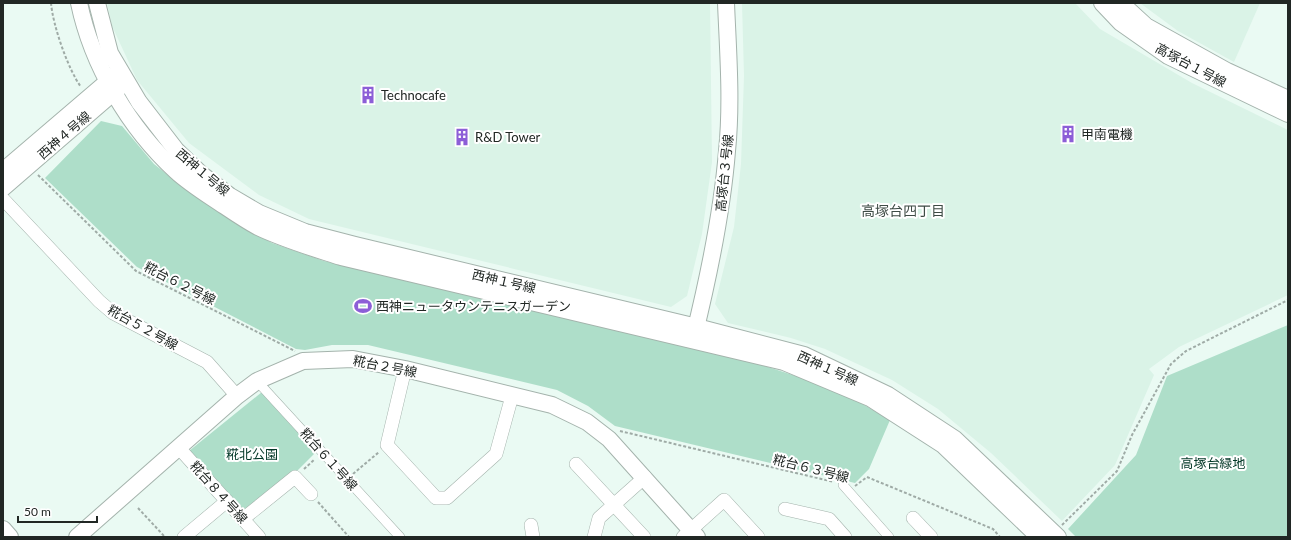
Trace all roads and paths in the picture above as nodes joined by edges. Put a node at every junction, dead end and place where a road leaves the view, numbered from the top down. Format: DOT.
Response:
graph roads {
  1 [pos="51,3"];
  2 [pos="79,3"];
  3 [pos="97,3"];
  4 [pos="726,3"];
  5 [pos="1102,3"];
  6 [pos="1121,3"];
  7 [pos="124,76"];
  8 [pos="110,87"];
  9 [pos="87,98"];
  10 [pos="1288,99"];
  11 [pos="1288,114"];
  12 [pos="28,166"];
  13 [pos="3,170"];
  14 [pos="3,188"];
  15 [pos="3,200"];
  16 [pos="1288,300"];
  17 [pos="695,333"];
  18 [pos="302,361"];
  19 [pos="405,369"];
  20 [pos="257,381"];
  21 [pos="237,396"];
  22 [pos="512,396"];
  23 [pos="609,439"];
  24 [pos="387,445"];
  25 [pos="179,448"];
  26 [pos="322,452"];
  27 [pos="576,464"];
  28 [pos="295,477"];
  29 [pos="645,477"];
  30 [pos="347,479"];
  31 [pos="843,485"];
  32 [pos="312,494"];
  33 [pos="227,500"];
  34 [pos="615,504"];
  35 [pos="138,508"];
  36 [pos="785,509"];
  37 [pos="913,518"];
  38 [pos="243,519"];
  39 [pos="3,529"];
  40 [pos="690,535"];
  41 [pos="1056,535"];
  42 [pos="10,537"];
  43 [pos="77,537"];
  44 [pos="165,537"];
  45 [pos="184,537"];
  46 [pos="258,537"];
  47 [pos="349,537"];
  48 [pos="400,537"];
  49 [pos="594,537"];
  50 [pos="644,537"];
  51 [pos="758,537"];
  52 [pos="845,537"];
  53 [pos="889,537"];
  54 [pos="931,537"];
  55 [pos="1000,537"];
  56 [pos="1039,537"];
  1 -- 9 [label="path"];
  2 -- 8 [label="street, 西神１号線"];
  3 -- 7 [label="street, 西神１号線"];
  4 -- 17 [label="street, 高塚台３号線"];
  5 -- 11 [label="street, 高塚台１号線"];
  6 -- 10 [label="street, 高塚台１号線"];
  7 -- 8 [label="street, 西神４号線"];
  7 -- 17 [label="street, 西神１号線"];
  8 -- 9 [label="street, 西神４号線"];
  8 -- 12 [label="street, 西神４号線"];
  8 -- 17 [label="street, 西神１号線"];
  9 -- 13 [label="street, 西神４号線"];
  12 -- 14 [label="street, 西神４号線"];
  12 -- 18 [label="path, 糀台６２号線"];
  15 -- 21 [label="street, 糀台５２号線"];
  16 -- 41 [label="path"];
  17 -- 41 [label="street, 西神１号線"];
  17 -- 56 [label="street, 西神１号線"];
  18 -- 19 [label="street, 糀台２号線"];
  18 -- 20 [label="street, 糀台２号線"];
  19 -- 22 [label="street, 糀台２号線"];
  19 -- 24 [label="street"];
  20 -- 21 [label="street, 糀台２号線"];
  20 -- 26 [label="street, 糀台６１号線"];
  21 -- 25 [label="street, 糀台２号線"];
  22 -- 23 [label="street, 糀台２号線"];
  22 -- 24 [label="street"];
  23 -- 29 [label="street, 糀台２号線"];
  23 -- 31 [label="path, 糀台６３号線"];
  24 -- 30 [label="path"];
  25 -- 33 [label="street, 糀台８４号線"];
  25 -- 43 [label="street, 糀台２号線"];
  26 -- 28 [label="path"];
  26 -- 30 [label="street, 糀台６１号線"];
  27 -- 34 [label="street"];
  28 -- 32 [label="street"];
  28 -- 38 [label="street"];
  29 -- 34 [label="street"];
  29 -- 40 [label="street, 糀台２号線"];
  30 -- 48 [label="street, 糀台６１号線"];
  31 -- 53 [label="street"];
  31 -- 55 [label="path, 糀台６３号線"];
  32 -- 47 [label="path"];
  33 -- 38 [label="street, 糀台８４号線"];
  33 -- 45 [label="street"];
  34 -- 49 [label="street"];
  34 -- 50 [label="street"];
  35 -- 44 [label="path"];
  36 -- 52 [label="street"];
  37 -- 54 [label="street"];
  38 -- 46 [label="street, 糀台８４号線"];
  39 -- 42 [label="street"];
  40 -- 51 [label="street"];
}
